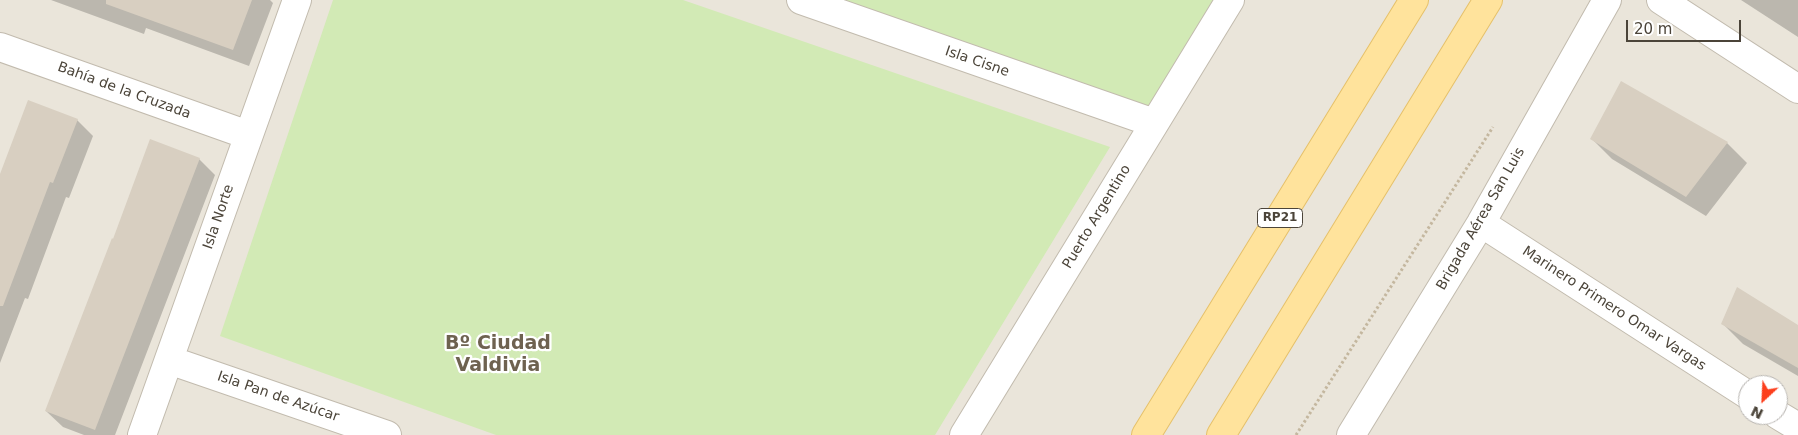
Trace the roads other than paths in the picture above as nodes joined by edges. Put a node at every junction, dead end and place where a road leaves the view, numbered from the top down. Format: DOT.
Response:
graph roads {
  1 [pos="297,0"];
  2 [pos="800,0"];
  3 [pos="1230,0"];
  4 [pos="1414,0"];
  5 [pos="1488,0"];
  6 [pos="1607,0"];
  7 [pos="1662,0"];
  8 [pos="0,47"];
  9 [pos="1798,89"];
  10 [pos="1154,124"];
  11 [pos="248,135"];
  12 [pos="1480,223"];
  13 [pos="169,360"];
  14 [pos="1738,389"];
  15 [pos="142,435"];
  16 [pos="387,435"];
  17 [pos="964,435"];
  18 [pos="1146,435"];
  19 [pos="1221,435"];
  20 [pos="1352,435"];
  1 -- 11 [label="street, Isla Norte"];
  2 -- 10 [label="street, Isla Cisne"];
  3 -- 10 [label="street, Puerto Argentino"];
  4 -- 18 [label="main road, RP21"];
  5 -- 19 [label="main road"];
  6 -- 12 [label="street, Brigada Aérea San Luis"];
  7 -- 9 [label="street"];
  8 -- 11 [label="street, Bahía de la Cruzada"];
  10 -- 17 [label="street, Puerto Argentino"];
  11 -- 13 [label="street, Isla Norte"];
  12 -- 14 [label="street, Marinero Primero Omar Vargas"];
  12 -- 20 [label="street, Brigada Aérea San Luis"];
  13 -- 15 [label="street, Isla Norte"];
  13 -- 16 [label="street, Isla Pan de Azúcar"];
}
